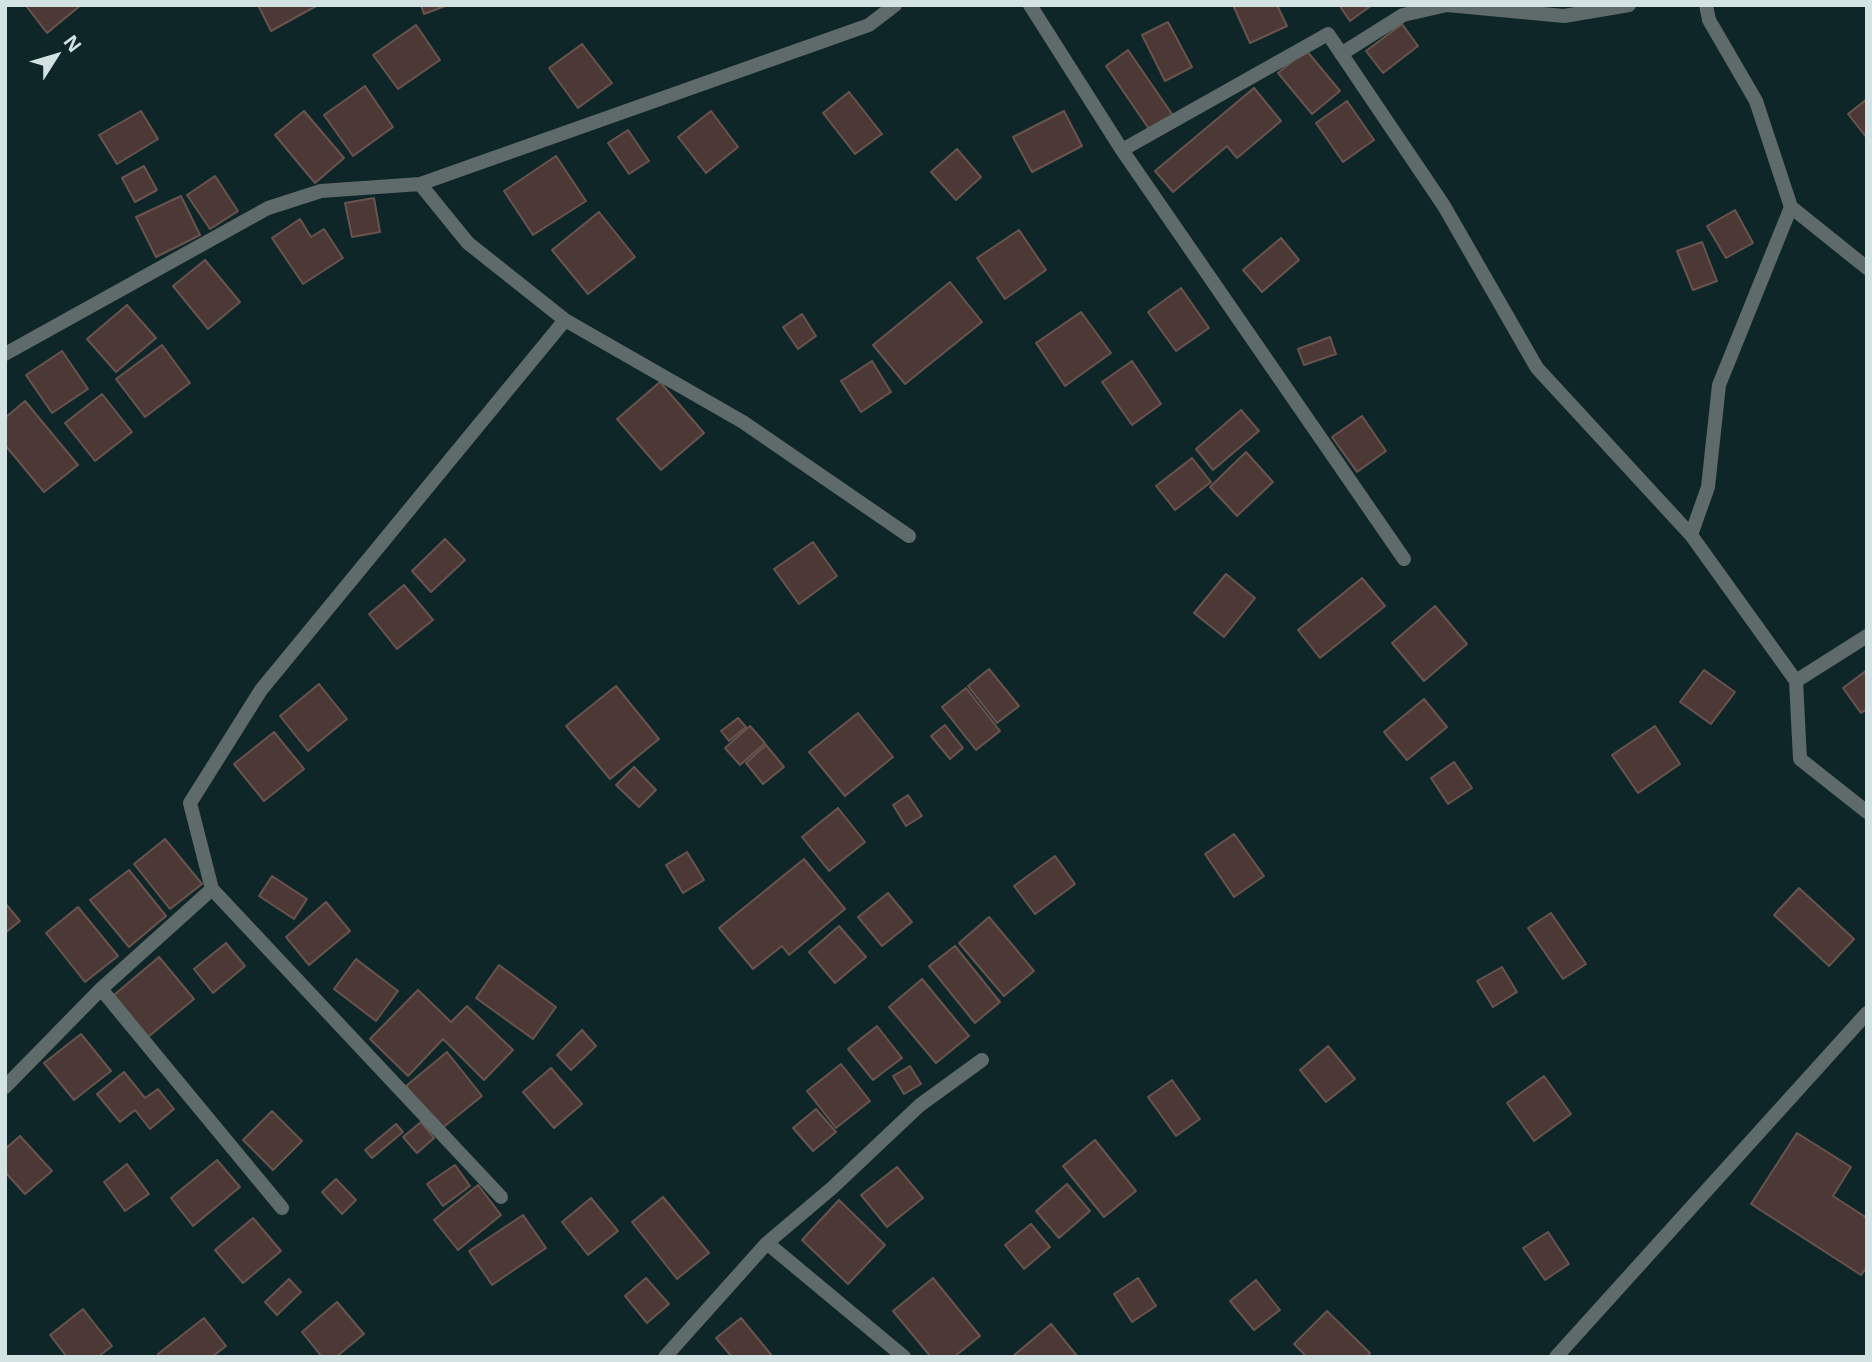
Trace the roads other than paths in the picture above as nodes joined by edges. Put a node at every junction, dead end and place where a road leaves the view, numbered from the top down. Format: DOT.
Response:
graph roads {
  1 [pos="895,5"];
  2 [pos="1030,5"];
  3 [pos="1629,5"];
  4 [pos="1706,5"];
  5 [pos="1341,54"];
  6 [pos="1122,150"];
  7 [pos="420,184"];
  8 [pos="1791,207"];
  9 [pos="1867,268"];
  10 [pos="565,320"];
  11 [pos="5,354"];
  12 [pos="1691,535"];
  13 [pos="909,536"];
  14 [pos="1404,559"];
  15 [pos="1867,636"];
  16 [pos="1796,681"];
  17 [pos="1867,812"];
  18 [pos="212,889"];
  19 [pos="101,989"];
  20 [pos="1867,1013"];
  21 [pos="982,1060"];
  22 [pos="5,1087"];
  23 [pos="500,1197"];
  24 [pos="282,1208"];
  25 [pos="767,1243"];
  26 [pos="665,1357"];
  27 [pos="904,1357"];
  28 [pos="1556,1357"];
  1 -- 7 [label="street"];
  2 -- 6 [label="street"];
  3 -- 5 [label="street"];
  4 -- 8 [label="street"];
  5 -- 6 [label="street"];
  5 -- 12 [label="street"];
  6 -- 14 [label="street"];
  7 -- 10 [label="street"];
  7 -- 11 [label="street"];
  8 -- 9 [label="street"];
  8 -- 12 [label="street"];
  10 -- 13 [label="street"];
  10 -- 18 [label="street"];
  12 -- 16 [label="street"];
  15 -- 16 [label="street"];
  16 -- 17 [label="street"];
  18 -- 19 [label="street"];
  18 -- 23 [label="street"];
  19 -- 22 [label="street"];
  19 -- 24 [label="street"];
  20 -- 28 [label="street"];
  21 -- 25 [label="street"];
  25 -- 26 [label="street"];
  25 -- 27 [label="street"];
}
